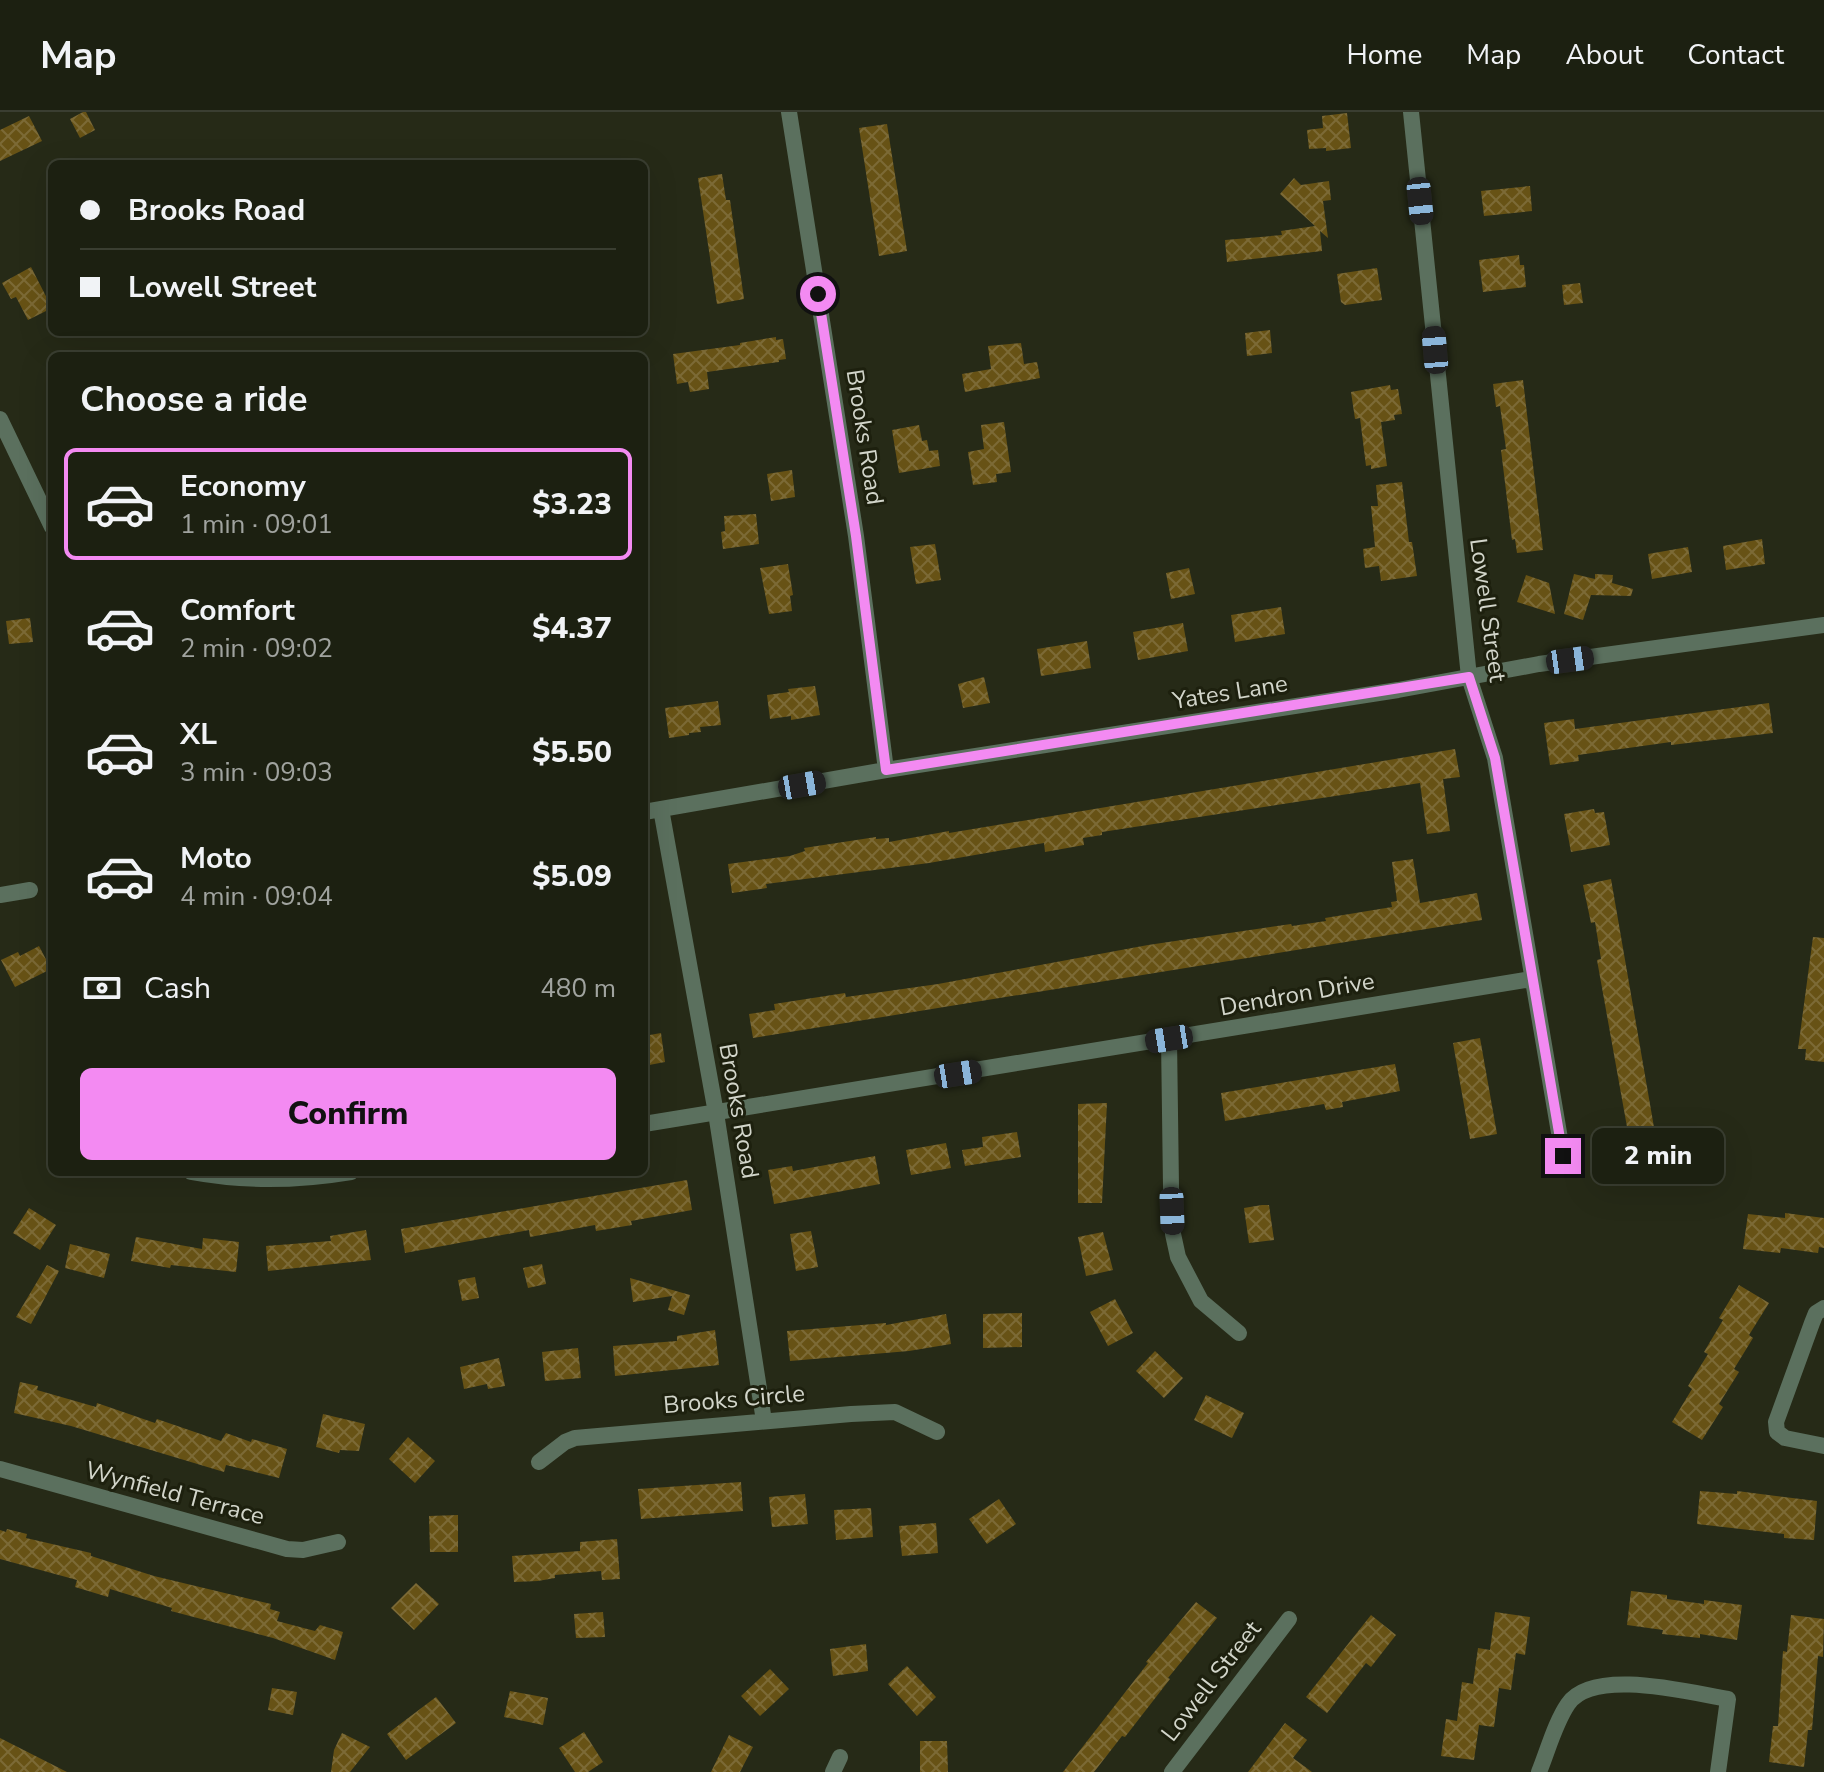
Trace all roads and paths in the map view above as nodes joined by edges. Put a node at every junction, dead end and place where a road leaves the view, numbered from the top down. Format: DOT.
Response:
graph roads {
  1 [pos="789,112"];
  2 [pos="1411,112"];
  3 [pos="0,419"];
  4 [pos="48,519"];
  5 [pos="1824,625"];
  6 [pos="1469,677"];
  7 [pos="886,770"];
  8 [pos="652,811"];
  9 [pos="30,890"];
  10 [pos="0,895"];
  11 [pos="1532,979"];
  12 [pos="1169,1039"];
  13 [pos="716,1113"];
  14 [pos="648,1123"];
  15 [pos="1563,1156"];
  16 [pos="218,1176"];
  17 [pos="318,1176"];
  18 [pos="1824,1308"];
  19 [pos="1239,1333"];
  20 [pos="764,1421"];
  21 [pos="937,1432"];
  22 [pos="1824,1446"];
  23 [pos="539,1462"];
  24 [pos="0,1469"];
  25 [pos="338,1542"];
  26 [pos="1289,1619"];
  27 [pos="1172,1772"];
  28 [pos="1539,1772"];
  29 [pos="1718,1772"];
  1 -- 7 [label="street, Brooks Road"];
  2 -- 6 [label="street, Lowell Street"];
  3 -- 4 [label="street"];
  5 -- 6 [label="street, Yates Lane"];
  6 -- 7 [label="street, Yates Lane"];
  6 -- 11 [label="street, Lowell Street"];
  7 -- 8 [label="street, Yates Lane"];
  8 -- 13 [label="street, Brooks Road"];
  9 -- 10 [label="street"];
  11 -- 12 [label="street, Dendron Drive"];
  11 -- 15 [label="street, Lowell Street"];
  12 -- 13 [label="street, Dendron Drive"];
  12 -- 19 [label="street"];
  13 -- 14 [label="street, Dendron Drive"];
  13 -- 20 [label="street, Brooks Road"];
  16 -- 17 [label="street"];
  18 -- 22 [label="street"];
  20 -- 21 [label="street, Brooks Circle"];
  20 -- 23 [label="street, Brooks Circle"];
  24 -- 25 [label="street, Wynfield Terrace"];
  26 -- 27 [label="street, Lowell Street"];
  28 -- 29 [label="street"];
}
